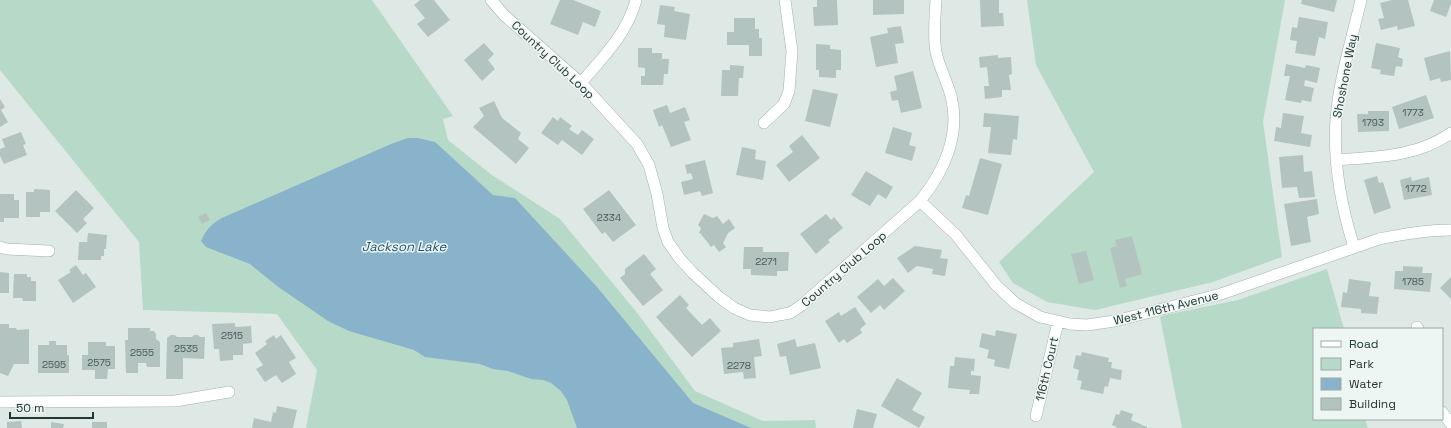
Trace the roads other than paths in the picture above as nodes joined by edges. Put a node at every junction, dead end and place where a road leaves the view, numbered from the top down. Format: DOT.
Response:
graph roads {
  1 [pos="491,0"];
  2 [pos="636,0"];
  3 [pos="785,0"];
  4 [pos="936,0"];
  5 [pos="1361,0"];
  6 [pos="581,83"];
  7 [pos="764,123"];
  8 [pos="1451,133"];
  9 [pos="1336,160"];
  10 [pos="920,202"];
  11 [pos="1451,230"];
  12 [pos="0,247"];
  13 [pos="1354,248"];
  14 [pos="49,251"];
  15 [pos="1058,322"];
  16 [pos="229,392"];
  17 [pos="0,402"];
  18 [pos="1443,413"];
  19 [pos="1036,416"];
  20 [pos="1451,424"];
  1 -- 6 [label="street, Country Club Loop"];
  2 -- 6 [label="street"];
  3 -- 7 [label="street"];
  4 -- 10 [label="street, Country Club Loop"];
  5 -- 9 [label="street, Shoshone Way"];
  6 -- 10 [label="street, Country Club Loop"];
  8 -- 9 [label="street"];
  9 -- 13 [label="street, Shoshone Way"];
  10 -- 15 [label="street, West 116th Avenue"];
  11 -- 13 [label="street, West 116th Avenue"];
  12 -- 14 [label="street"];
  13 -- 15 [label="street, West 116th Avenue"];
  15 -- 19 [label="street, 116th Court"];
  16 -- 17 [label="street"];
  18 -- 20 [label="street"];
}
